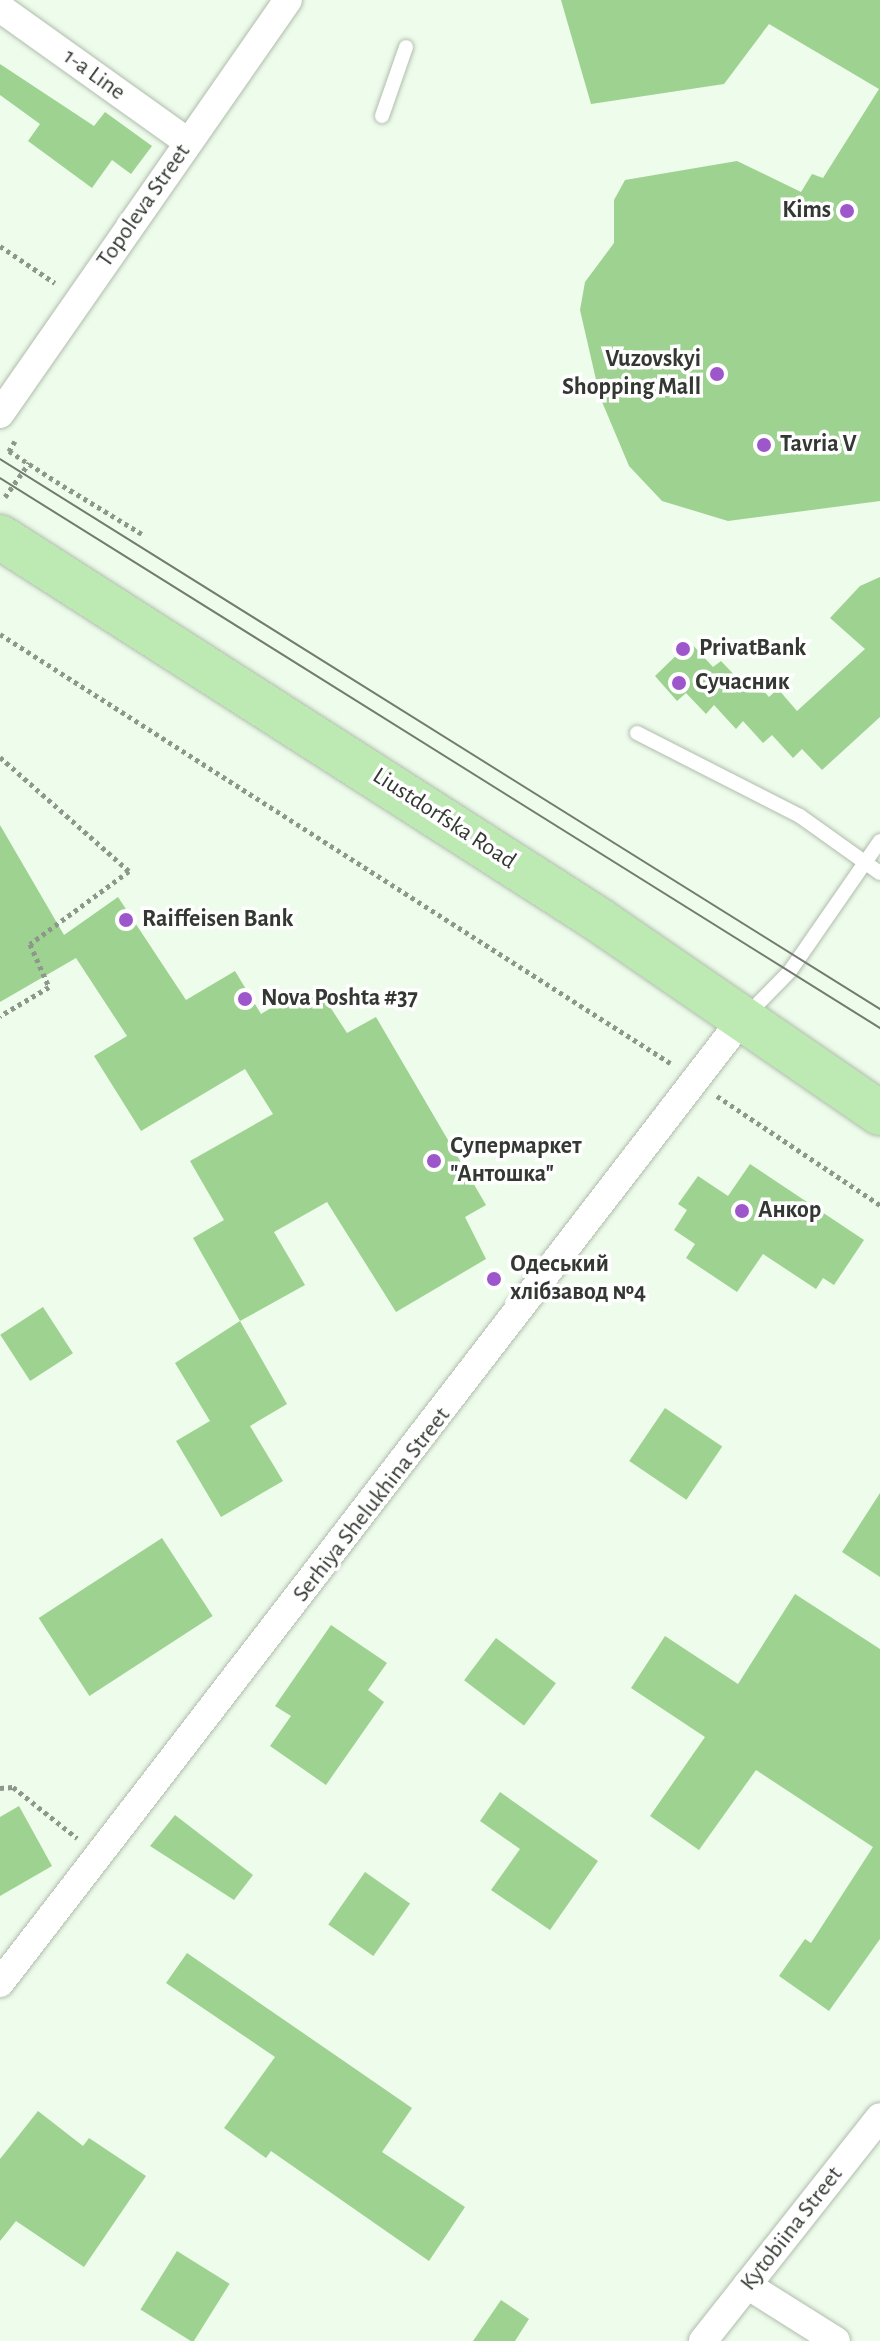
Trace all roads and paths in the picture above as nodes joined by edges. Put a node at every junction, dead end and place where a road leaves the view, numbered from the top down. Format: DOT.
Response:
graph roads {
  1 [pos="288,0"];
  2 [pos="0,8"];
  3 [pos="406,47"];
  4 [pos="382,116"];
  5 [pos="188,142"];
  6 [pos="0,246"];
  7 [pos="80,299"];
  8 [pos="12,421"];
  9 [pos="29,463"];
  10 [pos="62,485"];
  11 [pos="71,491"];
  12 [pos="3,517"];
  13 [pos="142,534"];
  14 [pos="0,634"];
  15 [pos="637,733"];
  16 [pos="0,757"];
  17 [pos="880,841"];
  18 [pos="865,862"];
  19 [pos="880,873"];
  20 [pos="0,1016"];
  21 [pos="739,1023"];
  22 [pos="692,1079"];
  23 [pos="880,1113"];
  24 [pos="880,1205"];
  25 [pos="0,1788"];
  26 [pos="99,1856"];
  27 [pos="0,1983"];
  28 [pos="880,2117"];
  29 [pos="747,2285"];
  30 [pos="703,2341"];
  31 [pos="836,2341"];
  1 -- 5 [label="street, Topoleva Street"];
  2 -- 5 [label="street, 1-a Line"];
  3 -- 4 [label="lane"];
  5 -- 7 [label="street, Topoleva Street"];
  6 -- 7 [label="path"];
  7 -- 8 [label="street, Topoleva Street"];
  8 -- 9 [label="path"];
  9 -- 10 [label="path"];
  9 -- 12 [label="path"];
  10 -- 11 [label="path"];
  10 -- 13 [label="path"];
  12 -- 21 [label="main road, Liustdorfska Road"];
  14 -- 22 [label="path"];
  15 -- 18 [label="lane"];
  16 -- 20 [label="path"];
  17 -- 18 [label="lane"];
  18 -- 19 [label="lane"];
  18 -- 21 [label="lane"];
  21 -- 22 [label="street, Serhiya Shelukhina Street"];
  21 -- 23 [label="main road, Liustdorfska Road"];
  22 -- 24 [label="path"];
  22 -- 26 [label="street, Serhiya Shelukhina Street"];
  25 -- 26 [label="path"];
  26 -- 27 [label="street, Serhiya Shelukhina Street"];
  28 -- 29 [label="street, Kytobiina Street"];
  29 -- 30 [label="street, Kytobiina Street"];
  29 -- 31 [label="street"];
}
